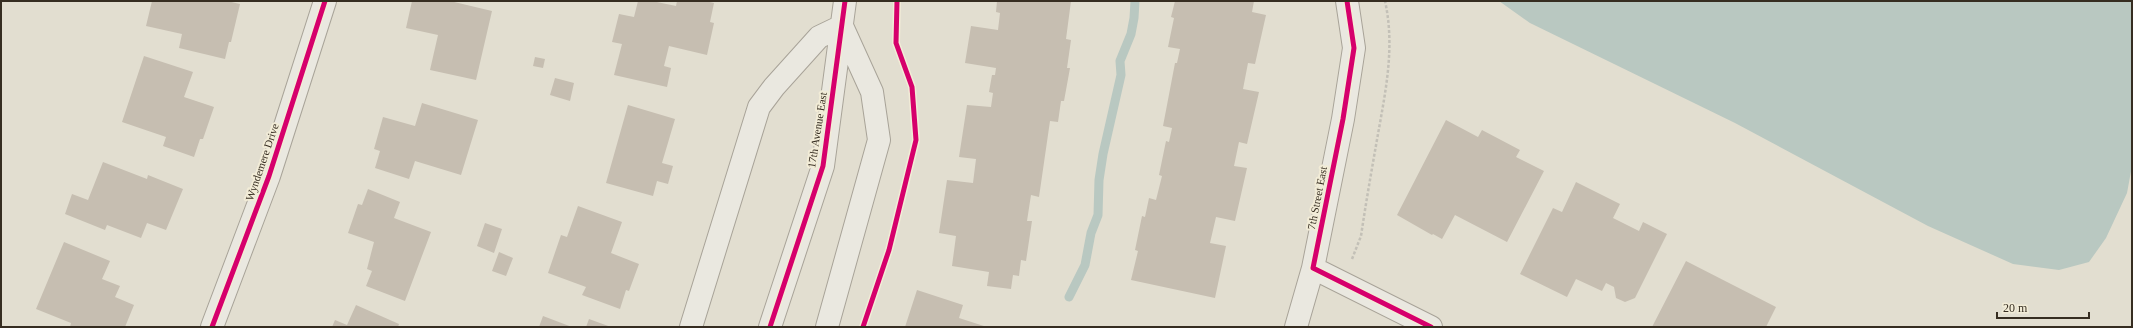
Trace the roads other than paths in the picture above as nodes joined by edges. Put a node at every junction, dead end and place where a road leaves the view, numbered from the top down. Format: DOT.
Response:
graph roads {
  1 [pos="325,1"];
  2 [pos="845,1"];
  3 [pos="1347,1"];
  4 [pos="842,26"];
  5 [pos="1313,268"];
  6 [pos="212,327"];
  7 [pos="691,327"];
  8 [pos="770,327"];
  9 [pos="827,327"];
  10 [pos="1296,327"];
  11 [pos="1431,327"];
  1 -- 6 [label="street, Wyndemere Drive"];
  2 -- 4 [label="street, 17th Avenue East"];
  3 -- 5 [label="street, 7th Street East"];
  4 -- 7 [label="street"];
  4 -- 8 [label="street, 17th Avenue East"];
  4 -- 9 [label="street"];
  5 -- 10 [label="street, 7th Street East"];
  5 -- 11 [label="street"];
}
